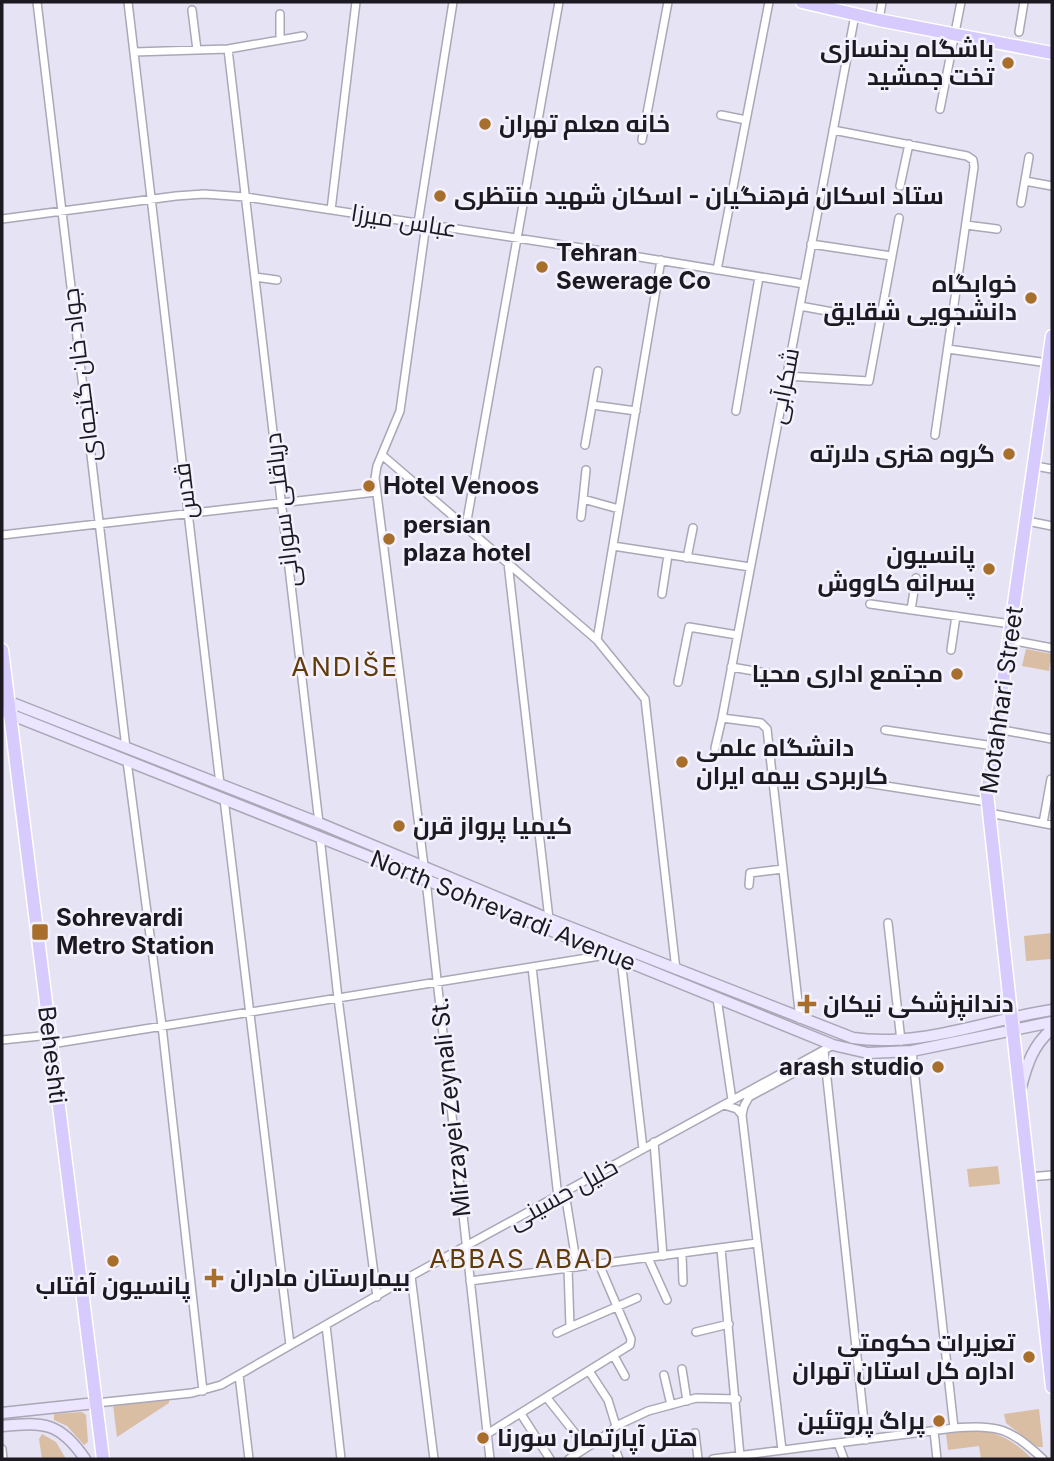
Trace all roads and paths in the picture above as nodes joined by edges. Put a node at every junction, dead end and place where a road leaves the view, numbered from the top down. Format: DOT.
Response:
graph roads {
  1 [pos="37,2"];
  2 [pos="128,2"];
  3 [pos="356,2"];
  4 [pos="453,2"];
  5 [pos="559,2"];
  6 [pos="668,2"];
  7 [pos="769,2"];
  8 [pos="802,2"];
  9 [pos="882,2"];
  10 [pos="961,2"];
  11 [pos="1024,2"];
  12 [pos="817,3"];
  13 [pos="192,10"];
  14 [pos="280,14"];
  15 [pos="855,15"];
  16 [pos="879,20"];
  17 [pos="1019,33"];
  18 [pos="956,35"];
  19 [pos="303,36"];
  20 [pos="280,39"];
  21 [pos="228,48"];
  22 [pos="197,50"];
  23 [pos="134,52"];
  24 [pos="1052,54"];
  25 [pos="940,109"];
  26 [pos="721,115"];
  27 [pos="746,120"];
  28 [pos="833,130"];
  29 [pos="642,140"];
  30 [pos="909,144"];
  31 [pos="1029,157"];
  32 [pos="1025,181"];
  33 [pos="900,186"];
  34 [pos="1052,186"];
  35 [pos="246,197"];
  36 [pos="150,199"];
  37 [pos="1021,203"];
  38 [pos="62,210"];
  39 [pos="331,210"];
  40 [pos="899,218"];
  41 [pos="2,219"];
  42 [pos="422,224"];
  43 [pos="966,225"];
  44 [pos="997,229"];
  45 [pos="516,238"];
  46 [pos="811,244"];
  47 [pos="891,256"];
  48 [pos="662,260"];
  49 [pos="717,270"];
  50 [pos="255,277"];
  51 [pos="760,277"];
  52 [pos="277,280"];
  53 [pos="804,284"];
  54 [pos="800,306"];
  55 [pos="838,313"];
  56 [pos="1052,336"];
  57 [pos="948,349"];
  58 [pos="1050,365"];
  59 [pos="598,370"];
  60 [pos="786,376"];
  61 [pos="592,405"];
  62 [pos="636,411"];
  63 [pos="736,411"];
  64 [pos="935,435"];
  65 [pos="585,445"];
  66 [pos="382,455"];
  67 [pos="1035,466"];
  68 [pos="1052,469"];
  69 [pos="586,470"];
  70 [pos="376,492"];
  71 [pos="583,499"];
  72 [pos="281,503"];
  73 [pos="619,509"];
  74 [pos="188,514"];
  75 [pos="580,517"];
  76 [pos="1027,521"];
  77 [pos="99,524"];
  78 [pos="466,526"];
  79 [pos="1052,526"];
  80 [pos="693,528"];
  81 [pos="2,536"];
  82 [pos="613,546"];
  83 [pos="668,555"];
  84 [pos="688,558"];
  85 [pos="508,562"];
  86 [pos="750,567"];
  87 [pos="916,578"];
  88 [pos="662,594"];
  89 [pos="870,604"];
  90 [pos="911,610"];
  91 [pos="956,616"];
  92 [pos="1012,624"];
  93 [pos="737,635"];
  94 [pos="597,640"];
  95 [pos="1010,640"];
  96 [pos="1052,648"];
  97 [pos="2,650"];
  98 [pos="951,650"];
  99 [pos="730,667"];
  100 [pos="794,678"];
  101 [pos="678,682"];
  102 [pos="5,706"];
  103 [pos="722,718"];
  104 [pos="997,729"];
  105 [pos="886,730"];
  106 [pos="1052,740"];
  107 [pos="995,746"];
  108 [pos="126,748"];
  109 [pos="715,748"];
  110 [pos="127,761"];
  111 [pos="1051,779"];
  112 [pos="854,782"];
  113 [pos="220,784"];
  114 [pos="224,799"];
  115 [pos="988,808"];
  116 [pos="319,823"];
  117 [pos="1043,823"];
  118 [pos="1052,825"];
  119 [pos="320,837"];
  120 [pos="424,866"];
  121 [pos="783,869"];
  122 [pos="426,880"];
  123 [pos="749,885"];
  124 [pos="549,919"];
  125 [pos="888,923"];
  126 [pos="608,955"];
  127 [pos="621,960"];
  128 [pos="532,967"];
  129 [pos="676,970"];
  130 [pos="437,982"];
  131 [pos="338,998"];
  132 [pos="717,998"];
  133 [pos="1052,1010"];
  134 [pos="249,1012"];
  135 [pos="800,1019"];
  136 [pos="1008,1021"];
  137 [pos="1052,1022"];
  138 [pos="162,1026"];
  139 [pos="1052,1029"];
  140 [pos="2,1040"];
  141 [pos="50,1040"];
  142 [pos="901,1041"];
  143 [pos="827,1051"];
  144 [pos="912,1051"];
  145 [pos="1020,1093"];
  146 [pos="728,1102"];
  147 [pos="742,1115"];
  148 [pos="654,1142"];
  149 [pos="643,1149"];
  150 [pos="1052,1175"];
  151 [pos="1029,1177"];
  152 [pos="562,1195"];
  153 [pos="757,1243"];
  154 [pos="466,1248"];
  155 [pos="722,1248"];
  156 [pos="682,1254"];
  157 [pos="663,1256"];
  158 [pos="648,1258"];
  159 [pos="599,1264"];
  160 [pos="572,1268"];
  161 [pos="411,1276"];
  162 [pos="470,1281"];
  163 [pos="683,1282"];
  164 [pos="377,1297"];
  165 [pos="637,1298"];
  166 [pos="667,1300"];
  167 [pos="617,1308"];
  168 [pos="730,1324"];
  169 [pos="326,1325"];
  170 [pos="570,1327"];
  171 [pos="696,1332"];
  172 [pos="557,1333"];
  173 [pos="289,1345"];
  174 [pos="614,1356"];
  175 [pos="682,1369"];
  176 [pos="589,1371"];
  177 [pos="239,1375"];
  178 [pos="664,1375"];
  179 [pos="625,1376"];
  180 [pos="1052,1387"];
  181 [pos="203,1391"];
  182 [pos="547,1398"];
  183 [pos="737,1399"];
  184 [pos="687,1401"];
  185 [pos="96,1403"];
  186 [pos="671,1405"];
  187 [pos="2,1413"];
  188 [pos="521,1415"];
  189 [pos="2,1426"];
  190 [pos="616,1426"];
  191 [pos="954,1428"];
  192 [pos="934,1431"];
  193 [pos="609,1433"];
  194 [pos="695,1433"];
  195 [pos="487,1434"];
  196 [pos="866,1440"];
  197 [pos="838,1443"];
  198 [pos="586,1447"];
  199 [pos="2,1449"];
  200 [pos="782,1450"];
  201 [pos="740,1456"];
  202 [pos="3,1459"];
  203 [pos="85,1459"];
  204 [pos="103,1459"];
  205 [pos="249,1459"];
  206 [pos="341,1459"];
  207 [pos="434,1459"];
  208 [pos="490,1459"];
  209 [pos="550,1459"];
  210 [pos="569,1459"];
  211 [pos="619,1459"];
  212 [pos="698,1459"];
  213 [pos="713,1459"];
  214 [pos="844,1459"];
  215 [pos="937,1459"];
  216 [pos="1043,1459"];
  1 -- 38 [label="street, جواد خان گنجه‌ای"];
  2 -- 23 [label="street, قدس"];
  3 -- 39 [label="street"];
  4 -- 42 [label="street"];
  5 -- 45 [label="street"];
  6 -- 29 [label="street"];
  7 -- 27 [label="street"];
  8 -- 12 [label="main road"];
  9 -- 16 [label="street"];
  10 -- 18 [label="street"];
  11 -- 17 [label="street"];
  12 -- 15 [label="main road"];
  13 -- 22 [label="street"];
  14 -- 20 [label="street"];
  15 -- 16 [label="main road"];
  15 -- 28 [label="street, شکرآبی"];
  16 -- 18 [label="main road"];
  18 -- 24 [label="main road"];
  18 -- 25 [label="street"];
  19 -- 20 [label="street"];
  20 -- 21 [label="street"];
  21 -- 22 [label="street"];
  21 -- 35 [label="street, دریاقلی سورانی"];
  22 -- 23 [label="street"];
  23 -- 36 [label="street, قدس"];
  26 -- 27 [label="street"];
  27 -- 49 [label="street"];
  28 -- 30 [label="street"];
  28 -- 46 [label="street, شکرآبی"];
  30 -- 33 [label="street"];
  30 -- 43 [label="street"];
  31 -- 32 [label="street"];
  32 -- 34 [label="street"];
  32 -- 37 [label="street"];
  35 -- 36 [label="street, عباس میرزا"];
  35 -- 39 [label="street, عباس میرزا"];
  35 -- 50 [label="street, دریاقلی سورانی"];
  36 -- 38 [label="street, عباس میرزا"];
  36 -- 74 [label="street, قدس"];
  38 -- 41 [label="street, عباس میرزا"];
  38 -- 77 [label="street, جواد خان گنجه‌ای"];
  39 -- 42 [label="street, عباس میرزا"];
  40 -- 47 [label="street"];
  42 -- 45 [label="street, عباس میرزا"];
  42 -- 66 [label="street"];
  43 -- 44 [label="street"];
  43 -- 57 [label="street"];
  45 -- 48 [label="street, عباس میرزا"];
  45 -- 78 [label="street"];
  46 -- 47 [label="street"];
  46 -- 53 [label="street, شکرآبی"];
  47 -- 60 [label="street"];
  48 -- 49 [label="street, عباس میرزا"];
  48 -- 62 [label="street"];
  49 -- 51 [label="street, عباس میرزا"];
  50 -- 52 [label="street"];
  50 -- 72 [label="street, دریاقلی سورانی"];
  51 -- 53 [label="street, عباس میرزا"];
  51 -- 63 [label="street"];
  53 -- 54 [label="street, شکرآبی"];
  54 -- 55 [label="street"];
  54 -- 60 [label="street, شکرآبی"];
  56 -- 58 [label="main road, Motahhari Street"];
  57 -- 58 [label="street"];
  57 -- 64 [label="street"];
  58 -- 67 [label="main road, Motahhari Street"];
  59 -- 61 [label="street"];
  60 -- 86 [label="street, شکرآبی"];
  61 -- 62 [label="street"];
  61 -- 65 [label="street"];
  62 -- 73 [label="street"];
  66 -- 70 [label="street"];
  66 -- 78 [label="street"];
  67 -- 68 [label="street"];
  67 -- 76 [label="main road, Motahhari Street"];
  69 -- 71 [label="street"];
  70 -- 72 [label="street"];
  70 -- 120 [label="street"];
  71 -- 73 [label="street"];
  71 -- 75 [label="street"];
  72 -- 74 [label="street"];
  72 -- 116 [label="street, دریاقلی سورانی"];
  73 -- 82 [label="street"];
  74 -- 77 [label="street"];
  74 -- 113 [label="street, قدس"];
  76 -- 79 [label="street"];
  76 -- 92 [label="main road, Motahhari Street"];
  77 -- 81 [label="street"];
  77 -- 108 [label="street, جواد خان گنجه‌ای"];
  78 -- 85 [label="street"];
  80 -- 84 [label="street"];
  82 -- 83 [label="street"];
  82 -- 94 [label="street"];
  83 -- 84 [label="street"];
  83 -- 88 [label="street"];
  84 -- 86 [label="street"];
  85 -- 94 [label="street"];
  85 -- 124 [label="street"];
  86 -- 93 [label="street, شکرآبی"];
  87 -- 90 [label="street"];
  89 -- 90 [label="street"];
  90 -- 91 [label="street"];
  91 -- 92 [label="street"];
  91 -- 98 [label="street"];
  92 -- 95 [label="main road, Motahhari Street"];
  93 -- 99 [label="street, شکرآبی"];
  93 -- 101 [label="street"];
  94 -- 129 [label="street"];
  95 -- 96 [label="street"];
  95 -- 104 [label="main road, Motahhari Street"];
  97 -- 102 [label="main road, Beheshti"];
  99 -- 100 [label="street"];
  99 -- 103 [label="street, شکرآبی"];
  102 -- 108 [label="main road, North Sohrevardi Avenue"];
  102 -- 110 [label="main road, North Sohrevardi Avenue"];
  102 -- 141 [label="main road, Beheshti"];
  103 -- 109 [label="street, شکرآبی"];
  103 -- 121 [label="street"];
  104 -- 106 [label="street"];
  104 -- 107 [label="main road, Motahhari Street"];
  105 -- 107 [label="street"];
  107 -- 115 [label="main road, Motahhari Street"];
  108 -- 113 [label="main road, North Sohrevardi Avenue"];
  110 -- 114 [label="main road, North Sohrevardi Avenue"];
  110 -- 138 [label="street"];
  111 -- 117 [label="street"];
  112 -- 115 [label="street"];
  113 -- 116 [label="main road, North Sohrevardi Avenue"];
  114 -- 119 [label="main road, North Sohrevardi Avenue"];
  114 -- 134 [label="street"];
  115 -- 117 [label="street"];
  115 -- 136 [label="main road, Motahhari Street"];
  116 -- 120 [label="main road, North Sohrevardi Avenue"];
  117 -- 118 [label="street"];
  119 -- 122 [label="main road, North Sohrevardi Avenue"];
  119 -- 131 [label="street"];
  120 -- 122 [label="main road"];
  120 -- 124 [label="main road, North Sohrevardi Avenue"];
  121 -- 123 [label="street"];
  121 -- 135 [label="street"];
  122 -- 126 [label="main road, North Sohrevardi Avenue"];
  122 -- 130 [label="street, Mirzayei Zeynali St."];
  124 -- 129 [label="main road, North Sohrevardi Avenue"];
  125 -- 142 [label="street"];
  126 -- 127 [label="main road, North Sohrevardi Avenue"];
  126 -- 128 [label="street"];
  127 -- 132 [label="main road, North Sohrevardi Avenue"];
  127 -- 149 [label="street"];
  128 -- 130 [label="street"];
  128 -- 152 [label="street"];
  129 -- 135 [label="main road, North Sohrevardi Avenue"];
  130 -- 131 [label="street"];
  130 -- 154 [label="street, Mirzayei Zeynali St."];
  131 -- 134 [label="street"];
  131 -- 164 [label="street"];
  132 -- 143 [label="main road, North Sohrevardi Avenue"];
  132 -- 146 [label="street"];
  133 -- 136 [label="main road"];
  134 -- 138 [label="street"];
  134 -- 173 [label="street"];
  135 -- 142 [label="main road, North Sohrevardi Avenue"];
  136 -- 137 [label="main road"];
  136 -- 142 [label="main road, North Sohrevardi Avenue"];
  136 -- 144 [label="main road, North Sohrevardi Avenue"];
  136 -- 145 [label="main road, Motahhari Street"];
  138 -- 141 [label="street"];
  138 -- 181 [label="street"];
  139 -- 145 [label="main road"];
  140 -- 141 [label="street"];
  141 -- 185 [label="main road, Beheshti"];
  143 -- 144 [label="main road, North Sohrevardi Avenue"];
  143 -- 146 [label="street, خلیل حسینی"];
  143 -- 147 [label="street"];
  143 -- 196 [label="street"];
  144 -- 191 [label="street"];
  145 -- 151 [label="main road, Motahhari Street"];
  146 -- 147 [label="street"];
  146 -- 148 [label="street, خلیل حسینی"];
  147 -- 153 [label="street"];
  148 -- 149 [label="street, خلیل حسینی"];
  148 -- 157 [label="street"];
  149 -- 152 [label="street, خلیل حسینی"];
  150 -- 151 [label="street"];
  151 -- 180 [label="main road, Motahhari Street"];
  152 -- 154 [label="street, خلیل حسینی"];
  152 -- 160 [label="street"];
  153 -- 155 [label="street"];
  153 -- 200 [label="street"];
  154 -- 161 [label="street, خلیل حسینی"];
  154 -- 162 [label="street, Mirzayei Zeynali St."];
  155 -- 156 [label="street"];
  155 -- 168 [label="street"];
  156 -- 157 [label="street"];
  156 -- 163 [label="street"];
  157 -- 158 [label="street"];
  158 -- 159 [label="street"];
  158 -- 166 [label="street"];
  159 -- 160 [label="street"];
  159 -- 167 [label="street"];
  160 -- 162 [label="street"];
  160 -- 170 [label="street"];
  161 -- 164 [label="street, خلیل حسینی"];
  161 -- 207 [label="street"];
  162 -- 195 [label="street, Mirzayei Zeynali St."];
  164 -- 169 [label="street, خلیل حسینی"];
  165 -- 167 [label="street"];
  167 -- 170 [label="street"];
  167 -- 174 [label="street"];
  168 -- 171 [label="street"];
  168 -- 183 [label="street"];
  169 -- 173 [label="street, خلیل حسینی"];
  169 -- 206 [label="street"];
  170 -- 172 [label="street"];
  173 -- 177 [label="street, خلیل حسینی"];
  174 -- 176 [label="street"];
  174 -- 179 [label="street"];
  175 -- 184 [label="street"];
  176 -- 182 [label="street"];
  176 -- 190 [label="street"];
  177 -- 181 [label="street, خلیل حسینی"];
  177 -- 205 [label="street"];
  178 -- 186 [label="street"];
  181 -- 185 [label="street, خلیل حسینی"];
  182 -- 188 [label="street"];
  182 -- 198 [label="street"];
  183 -- 184 [label="street"];
  183 -- 201 [label="street"];
  184 -- 186 [label="street"];
  185 -- 187 [label="main road"];
  185 -- 204 [label="main road, Beheshti"];
  186 -- 190 [label="street"];
  188 -- 195 [label="street"];
  188 -- 209 [label="street"];
  189 -- 203 [label="main road"];
  190 -- 193 [label="street"];
  191 -- 192 [label="street"];
  191 -- 216 [label="street"];
  192 -- 196 [label="street"];
  192 -- 215 [label="street"];
  193 -- 198 [label="street"];
  193 -- 211 [label="street"];
  194 -- 212 [label="street"];
  195 -- 208 [label="street, Mirzayei Zeynali St."];
  196 -- 197 [label="street"];
  197 -- 200 [label="street"];
  197 -- 214 [label="street"];
  198 -- 210 [label="street"];
  199 -- 202 [label="street"];
  200 -- 201 [label="street"];
  201 -- 213 [label="street"];
}
